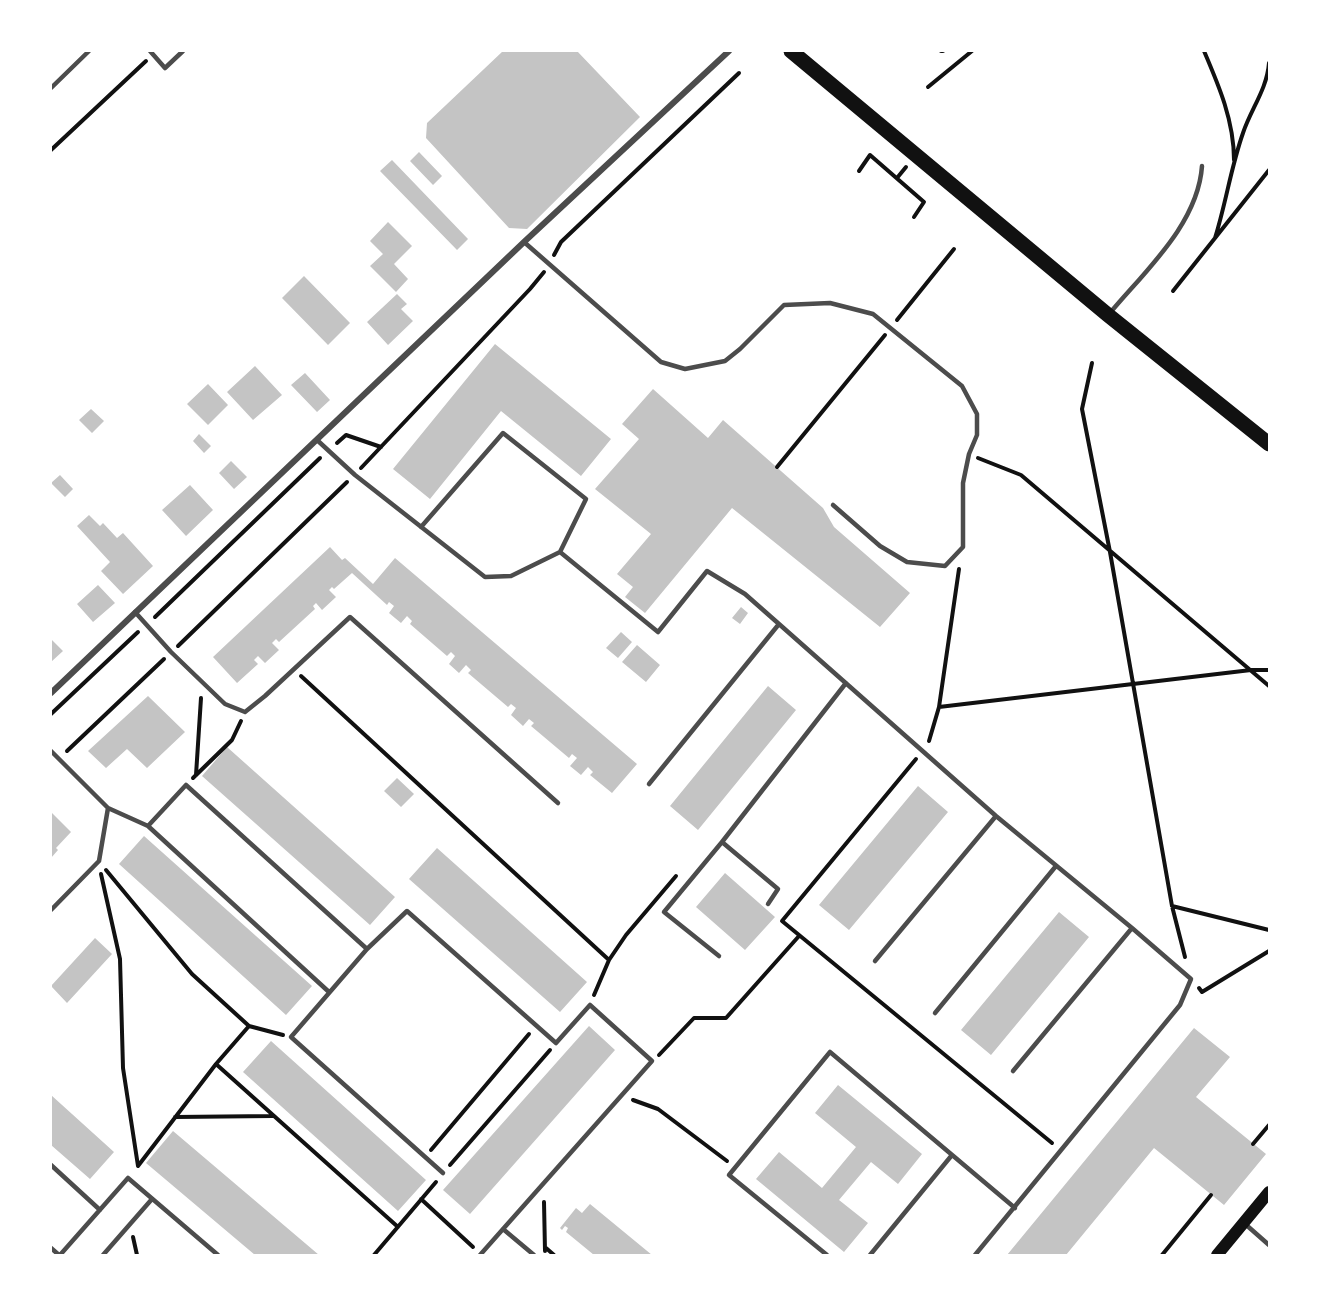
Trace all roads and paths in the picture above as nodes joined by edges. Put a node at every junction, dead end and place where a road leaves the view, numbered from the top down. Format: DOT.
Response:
graph roads {
  1 [pos="89,51"];
  2 [pos="183,51"];
  3 [pos="729,51"];
  4 [pos="791,51"];
  5 [pos="972,51"];
  6 [pos="1204,51"];
  7 [pos="151,53"];
  8 [pos="1269,63"];
  9 [pos="739,73"];
  10 [pos="928,87"];
  11 [pos="51,88"];
  12 [pos="51,150"];
  13 [pos="1202,166"];
  14 [pos="1234,167"];
  15 [pos="1269,170"];
  16 [pos="859,171"];
  17 [pos="914,217"];
  18 [pos="1215,238"];
  19 [pos="524,242"];
  20 [pos="954,249"];
  21 [pos="549,265"];
  22 [pos="1173,291"];
  23 [pos="1108,315"];
  24 [pos="890,328"];
  25 [pos="1092,363"];
  26 [pos="317,440"];
  27 [pos="1269,444"];
  28 [pos="381,447"];
  29 [pos="328,451"];
  30 [pos="969,454"];
  31 [pos="777,467"];
  32 [pos="355,475"];
  33 [pos="833,505"];
  34 [pos="421,527"];
  35 [pos="560,552"];
  36 [pos="1110,552"];
  37 [pos="135,612"];
  38 [pos="779,624"];
  39 [pos="147,625"];
  40 [pos="171,652"];
  41 [pos="294,670"];
  42 [pos="1251,670"];
  43 [pos="1269,670"];
  44 [pos="202,682"];
  45 [pos="846,683"];
  46 [pos="1133,685"];
  47 [pos="1269,686"];
  48 [pos="51,693"];
  49 [pos="939,707"];
  50 [pos="245,712"];
  51 [pos="51,714"];
  52 [pos="51,751"];
  53 [pos="59,759"];
  54 [pos="196,775"];
  55 [pos="649,784"];
  56 [pos="186,785"];
  57 [pos="558,803"];
  58 [pos="108,808"];
  59 [pos="996,816"];
  60 [pos="148,826"];
  61 [pos="722,842"];
  62 [pos="99,861"];
  63 [pos="1056,866"];
  64 [pos="768,904"];
  65 [pos="1172,906"];
  66 [pos="51,910"];
  67 [pos="782,921"];
  68 [pos="1132,928"];
  69 [pos="1269,930"];
  70 [pos="799,936"];
  71 [pos="367,949"];
  72 [pos="1269,951"];
  73 [pos="719,956"];
  74 [pos="875,961"];
  75 [pos="1191,979"];
  76 [pos="328,992"];
  77 [pos="590,1005"];
  78 [pos="935,1013"];
  79 [pos="536,1025"];
  80 [pos="249,1026"];
  81 [pos="291,1037"];
  82 [pos="556,1043"];
  83 [pos="652,1061"];
  84 [pos="216,1064"];
  85 [pos="1013,1071"];
  86 [pos="621,1096"];
  87 [pos="273,1116"];
  88 [pos="175,1117"];
  89 [pos="1269,1125"];
  90 [pos="1253,1144"];
  91 [pos="1062,1151"];
  92 [pos="952,1155"];
  93 [pos="425,1157"];
  94 [pos="51,1165"];
  95 [pos="138,1166"];
  96 [pos="736,1167"];
  97 [pos="443,1173"];
  98 [pos="128,1178"];
  99 [pos="543,1183"];
  100 [pos="1269,1192"];
  101 [pos="1211,1195"];
  102 [pos="152,1199"];
  103 [pos="421,1199"];
  104 [pos="1015,1208"];
  105 [pos="100,1210"];
  106 [pos="1244,1223"];
  107 [pos="398,1227"];
  108 [pos="503,1229"];
  109 [pos="1269,1245"];
  110 [pos="545,1247"];
  111 [pos="51,1248"];
  112 [pos="980,1249"];
  113 [pos="59,1255"];
  114 [pos="103,1255"];
  115 [pos="218,1255"];
  116 [pos="374,1255"];
  117 [pos="480,1255"];
  118 [pos="534,1255"];
  119 [pos="545,1255"];
  120 [pos="554,1255"];
  121 [pos="827,1255"];
  122 [pos="870,1255"];
  123 [pos="975,1255"];
  124 [pos="987,1255"];
  125 [pos="1162,1255"];
  126 [pos="1217,1255"];
  1 -- 11 [label="lane"];
  2 -- 7 [label="lane"];
  3 -- 19 [label="street"];
  4 -- 23 [label="main road"];
  5 -- 10 [label="path"];
  6 -- 14 [label="path"];
  7 -- 12 [label="path"];
  8 -- 14 [label="path"];
  9 -- 21 [label="path"];
  13 -- 23 [label="lane"];
  14 -- 18 [label="path"];
  15 -- 18 [label="path"];
  16 -- 17 [label="path"];
  18 -- 22 [label="path"];
  19 -- 21 [label="lane"];
  19 -- 26 [label="street"];
  20 -- 24 [label="path"];
  21 -- 24 [label="lane"];
  21 -- 28 [label="path"];
  23 -- 27 [label="main road"];
  24 -- 30 [label="lane"];
  24 -- 31 [label="path"];
  25 -- 36 [label="path"];
  26 -- 29 [label="lane"];
  26 -- 37 [label="street"];
  28 -- 29 [label="path"];
  28 -- 32 [label="path"];
  29 -- 32 [label="lane"];
  29 -- 39 [label="path"];
  30 -- 33 [label="lane"];
  30 -- 36 [label="path"];
  32 -- 34 [label="lane"];
  32 -- 40 [label="path"];
  34 -- 35 [label="lane"];
  34 -- 35 [label="lane"];
  35 -- 38 [label="lane"];
  36 -- 42 [label="path"];
  36 -- 46 [label="path"];
  37 -- 39 [label="lane"];
  37 -- 48 [label="street"];
  38 -- 45 [label="lane"];
  38 -- 55 [label="lane"];
  39 -- 40 [label="lane"];
  39 -- 51 [label="path"];
  40 -- 44 [label="lane"];
  40 -- 53 [label="path"];
  41 -- 50 [label="lane"];
  41 -- 57 [label="lane"];
  41 -- 77 [label="path"];
  42 -- 43 [label="path"];
  42 -- 46 [label="path"];
  42 -- 47 [label="path"];
  44 -- 50 [label="lane"];
  44 -- 54 [label="path"];
  45 -- 59 [label="lane"];
  45 -- 61 [label="lane"];
  46 -- 49 [label="path"];
  46 -- 65 [label="path"];
  50 -- 54 [label="path"];
  52 -- 53 [label="lane"];
  53 -- 58 [label="lane"];
  54 -- 56 [label="path"];
  56 -- 60 [label="lane"];
  56 -- 71 [label="lane"];
  58 -- 60 [label="lane"];
  58 -- 62 [label="lane"];
  59 -- 63 [label="lane"];
  59 -- 74 [label="lane"];
  60 -- 76 [label="lane"];
  61 -- 64 [label="lane"];
  61 -- 73 [label="lane"];
  62 -- 66 [label="lane"];
  62 -- 80 [label="path"];
  62 -- 95 [label="path"];
  63 -- 68 [label="lane"];
  63 -- 78 [label="lane"];
  65 -- 69 [label="path"];
  65 -- 75 [label="path"];
  67 -- 70 [label="path"];
  68 -- 75 [label="lane"];
  68 -- 85 [label="lane"];
  70 -- 83 [label="path"];
  70 -- 91 [label="path"];
  71 -- 76 [label="lane"];
  71 -- 79 [label="lane"];
  72 -- 75 [label="path"];
  75 -- 91 [label="lane"];
  76 -- 81 [label="lane"];
  77 -- 82 [label="lane"];
  77 -- 83 [label="lane"];
  79 -- 82 [label="lane"];
  79 -- 93 [label="path"];
  80 -- 81 [label="path"];
  80 -- 84 [label="path"];
  81 -- 93 [label="lane"];
  82 -- 97 [label="path"];
  83 -- 86 [label="lane"];
  84 -- 87 [label="path"];
  84 -- 88 [label="path"];
  86 -- 96 [label="path"];
  86 -- 99 [label="lane"];
  87 -- 88 [label="path"];
  87 -- 107 [label="path"];
  88 -- 95 [label="path"];
  89 -- 90 [label="path"];
  91 -- 104 [label="lane"];
  92 -- 96 [label="lane"];
  92 -- 104 [label="lane"];
  92 -- 122 [label="lane"];
  93 -- 97 [label="lane"];
  94 -- 105 [label="lane"];
  95 -- 98 [label="path"];
  96 -- 121 [label="lane"];
  97 -- 103 [label="path"];
  98 -- 102 [label="lane"];
  98 -- 105 [label="lane"];
  99 -- 108 [label="lane"];
  99 -- 110 [label="path"];
  100 -- 106 [label="main road"];
  101 -- 125 [label="path"];
  102 -- 114 [label="lane"];
  102 -- 115 [label="lane"];
  103 -- 107 [label="path"];
  103 -- 117 [label="path"];
  104 -- 112 [label="lane"];
  105 -- 113 [label="lane"];
  106 -- 109 [label="lane"];
  106 -- 126 [label="main road"];
  107 -- 116 [label="path"];
  108 -- 117 [label="lane"];
  108 -- 118 [label="lane"];
  110 -- 119 [label="path"];
  110 -- 120 [label="path"];
  111 -- 113 [label="lane"];
  112 -- 123 [label="lane"];
  112 -- 124 [label="lane"];
}
